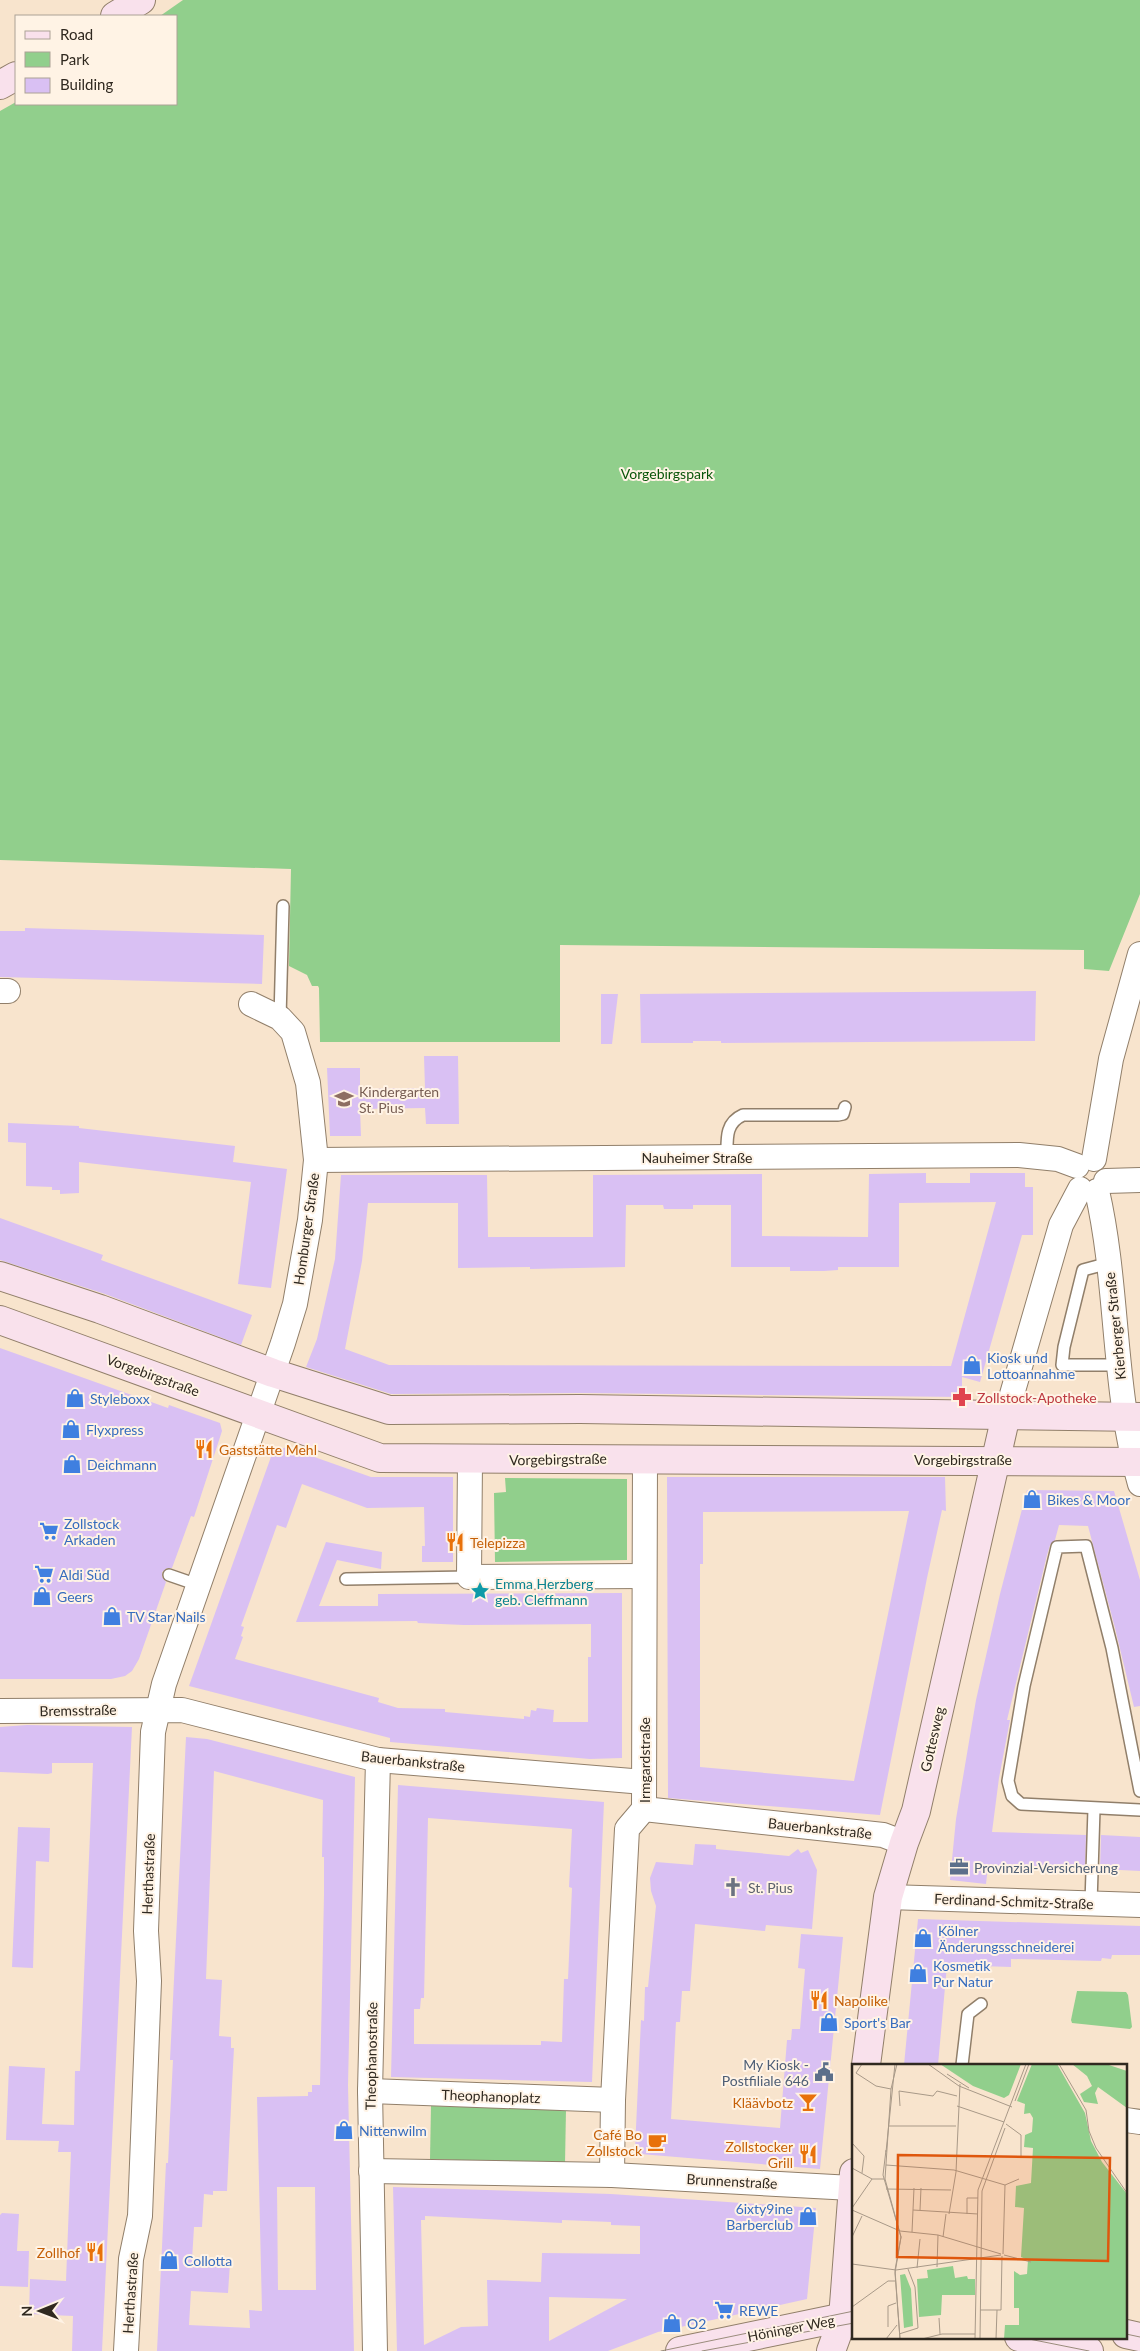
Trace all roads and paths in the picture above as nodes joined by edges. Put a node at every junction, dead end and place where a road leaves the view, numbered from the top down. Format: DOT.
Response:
graph roads {
  1 [pos="141,0"];
  2 [pos="117,15"];
  3 [pos="15,77"];
  4 [pos="0,85"];
  5 [pos="283,906"];
  6 [pos="1140,954"];
  7 [pos="251,1004"];
  8 [pos="280,1018"];
  9 [pos="846,1107"];
  10 [pos="727,1156"];
  11 [pos="316,1160"];
  12 [pos="1086,1163"];
  13 [pos="1140,1180"];
  14 [pos="1095,1187"];
  15 [pos="1109,1263"];
  16 [pos="0,1276"];
  17 [pos="0,1320"];
  18 [pos="1119,1365"];
  19 [pos="273,1373"];
  20 [pos="258,1413"];
  21 [pos="1006,1415"];
  22 [pos="1132,1416"];
  23 [pos="645,1458"];
  24 [pos="995,1459"];
  25 [pos="470,1460"];
  26 [pos="1138,1469"];
  27 [pos="169,1575"];
  28 [pos="644,1576"];
  29 [pos="469,1577"];
  30 [pos="346,1579"];
  31 [pos="198,1585"];
  32 [pos="157,1709"];
  33 [pos="0,1711"];
  34 [pos="378,1760"];
  35 [pos="644,1782"];
  36 [pos="1140,1790"];
  37 [pos="644,1809"];
  38 [pos="1094,1809"];
  39 [pos="1140,1810"];
  40 [pos="904,1843"];
  41 [pos="888,1897"];
  42 [pos="1091,1903"];
  43 [pos="1140,1905"];
  44 [pos="981,2004"];
  45 [pos="866,2064"];
  46 [pos="962,2064"];
  47 [pos="370,2091"];
  48 [pos="613,2100"];
  49 [pos="372,2172"];
  50 [pos="612,2175"];
  51 [pos="852,2181"];
  52 [pos="852,2214"];
  53 [pos="851,2248"];
  54 [pos="850,2317"];
  55 [pos="1024,2338"];
  56 [pos="1083,2350"];
  57 [pos="126,2351"];
  58 [pos="375,2351"];
  59 [pos="680,2351"];
  60 [pos="831,2351"];
  1 -- 2 [label="main road"];
  3 -- 4 [label="main road"];
  5 -- 8 [label="lane"];
  6 -- 12 [label="street, Kierberger Straße"];
  7 -- 8 [label="street, Homburger Straße"];
  8 -- 11 [label="street, Homburger Straße"];
  9 -- 10 [label="lane"];
  10 -- 11 [label="street, Nauheimer Straße"];
  10 -- 12 [label="street, Nauheimer Straße"];
  11 -- 19 [label="street, Homburger Straße"];
  12 -- 14 [label="street, Kierberger Straße"];
  13 -- 14 [label="street"];
  14 -- 15 [label="street, Kierberger Straße"];
  14 -- 21 [label="street"];
  15 -- 18 [label="street, Kierberger Straße"];
  15 -- 18 [label="lane"];
  16 -- 19 [label="main road"];
  17 -- 20 [label="main road, Vorgebirgstraße"];
  18 -- 22 [label="street, Kierberger Straße"];
  19 -- 20 [label="street, Homburger Straße"];
  19 -- 21 [label="main road"];
  20 -- 25 [label="main road, Vorgebirgstraße"];
  20 -- 31 [label="street, Herthastraße"];
  21 -- 22 [label="main road"];
  21 -- 24 [label="main road, Gottesweg"];
  22 -- 26 [label="street, Kierberger Straße"];
  23 -- 24 [label="main road, Vorgebirgstraße"];
  23 -- 25 [label="main road, Vorgebirgstraße"];
  23 -- 28 [label="street, Irmgardstraße"];
  24 -- 26 [label="main road, Vorgebirgstraße"];
  24 -- 40 [label="main road, Gottesweg"];
  25 -- 29 [label="street"];
  27 -- 31 [label="lane"];
  28 -- 29 [label="street"];
  28 -- 35 [label="street, Irmgardstraße"];
  29 -- 30 [label="lane"];
  31 -- 32 [label="street, Herthastraße"];
  32 -- 33 [label="street, Bremsstraße"];
  32 -- 34 [label="street, Bauerbankstraße"];
  32 -- 57 [label="street, Herthastraße"];
  34 -- 35 [label="street, Bauerbankstraße"];
  34 -- 47 [label="street, Theophanostraße"];
  35 -- 37 [label="street, Irmgardstraße"];
  36 -- 38 [label="lane"];
  37 -- 40 [label="street, Bauerbankstraße"];
  37 -- 48 [label="street, Irmgardstraße"];
  38 -- 39 [label="lane"];
  38 -- 42 [label="lane"];
  40 -- 41 [label="main road, Gottesweg"];
  41 -- 42 [label="street, Ferdinand-Schmitz-Straße"];
  41 -- 45 [label="main road, Gottesweg"];
  42 -- 43 [label="street, Ferdinand-Schmitz-Straße"];
  44 -- 46 [label="lane"];
  47 -- 48 [label="street, Theophanoplatz"];
  47 -- 49 [label="street, Theophanostraße"];
  48 -- 50 [label="street, Irmgardstraße"];
  49 -- 50 [label="street"];
  49 -- 58 [label="street, Theophanostraße"];
  50 -- 51 [label="street, Brunnenstraße"];
  52 -- 53 [label="main road"];
  53 -- 54 [label="main road"];
  54 -- 59 [label="main road, Höninger Weg"];
  54 -- 60 [label="main road"];
  55 -- 56 [label="main road"];
}
